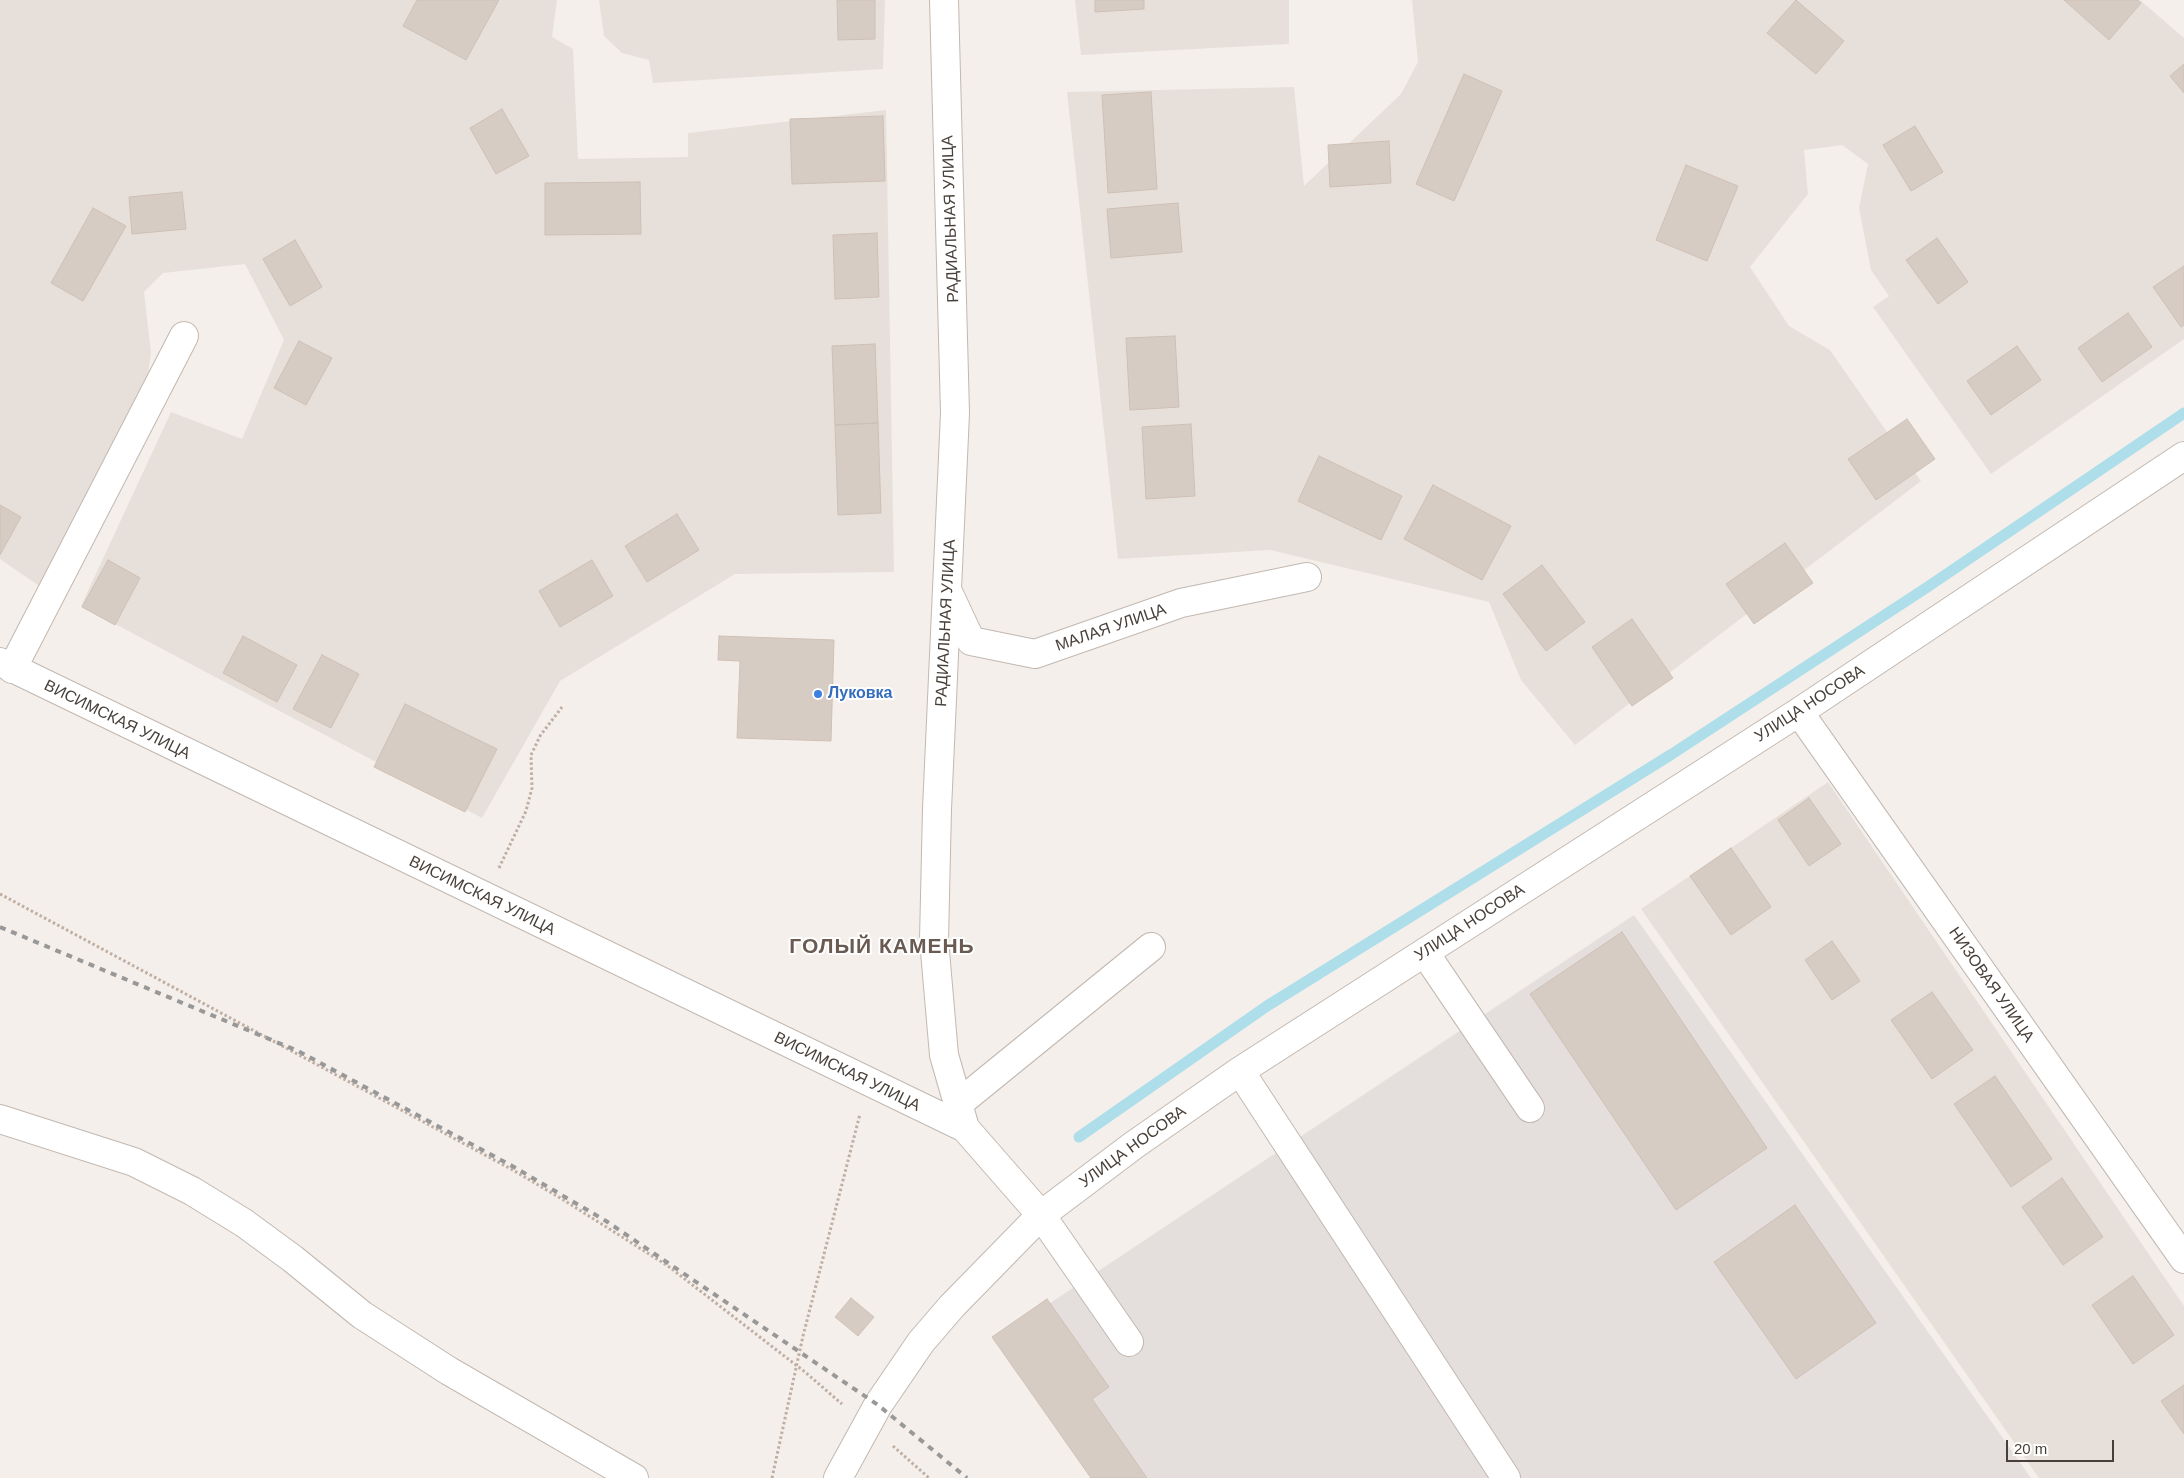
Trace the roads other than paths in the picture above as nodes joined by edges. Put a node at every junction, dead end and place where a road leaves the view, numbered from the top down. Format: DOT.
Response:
graph roads {
  1 [pos="944,0"];
  2 [pos="184,336"];
  3 [pos="2184,456"];
  4 [pos="1307,577"];
  5 [pos="947,590"];
  6 [pos="6,666"];
  7 [pos="1799,712"];
  8 [pos="1151,947"];
  9 [pos="1425,952"];
  10 [pos="1240,1071"];
  11 [pos="1530,1108"];
  12 [pos="961,1116"];
  13 [pos="0,1119"];
  14 [pos="1041,1215"];
  15 [pos="2184,1259"];
  16 [pos="1129,1342"];
  17 [pos="634,1478"];
  18 [pos="838,1478"];
  19 [pos="1506,1478"];
  1 -- 5 [label="street, РАДИАЛЬНАЯ УЛИЦА"];
  2 -- 6 [label="street"];
  3 -- 7 [label="street, УЛИЦА НОСОВА"];
  4 -- 5 [label="street, МАЛАЯ УЛИЦА"];
  5 -- 12 [label="street, РАДИАЛЬНАЯ УЛИЦА"];
  6 -- 12 [label="street, ВИСИМСКАЯ УЛИЦА"];
  7 -- 9 [label="street, УЛИЦА НОСОВА"];
  7 -- 15 [label="street, НИЗОВАЯ УЛИЦА"];
  8 -- 12 [label="street"];
  9 -- 10 [label="street, УЛИЦА НОСОВА"];
  9 -- 11 [label="street"];
  10 -- 14 [label="street, УЛИЦА НОСОВА"];
  10 -- 19 [label="street"];
  12 -- 14 [label="street, РАДИАЛЬНАЯ УЛИЦА"];
  13 -- 17 [label="street"];
  14 -- 16 [label="street, РАДИАЛЬНАЯ УЛИЦА"];
  14 -- 18 [label="street, УЛИЦА НОСОВА"];
}
